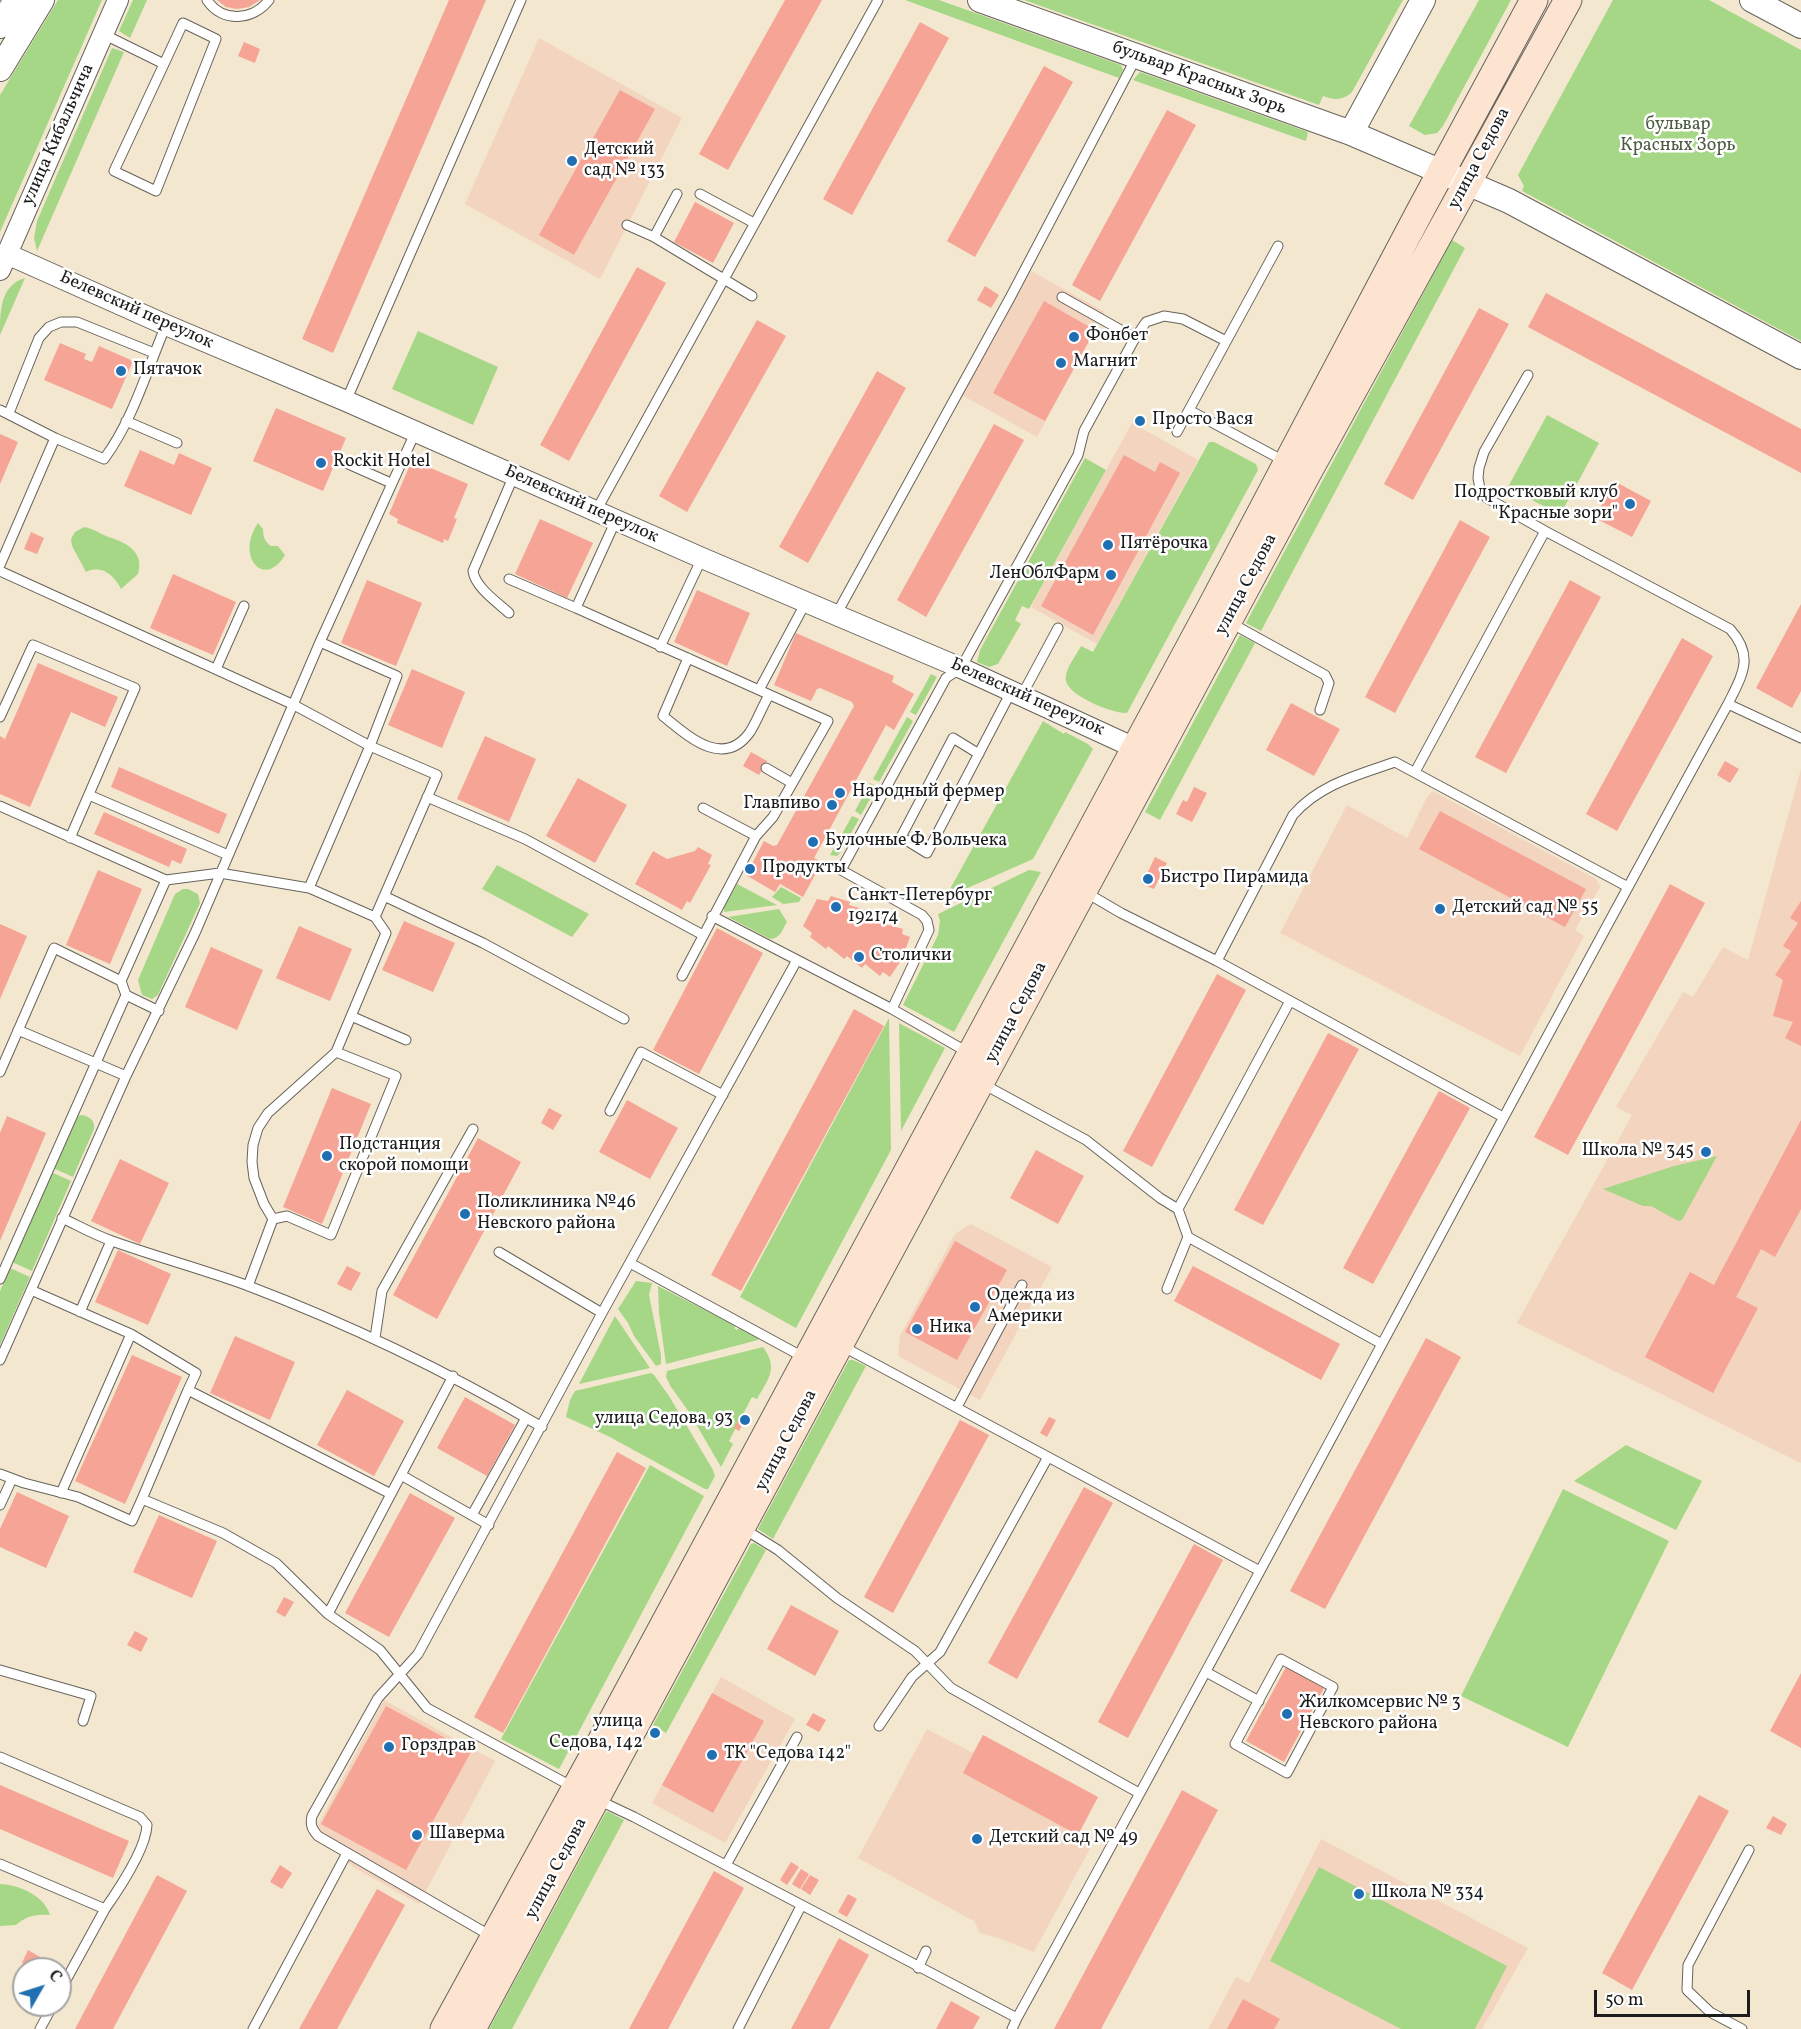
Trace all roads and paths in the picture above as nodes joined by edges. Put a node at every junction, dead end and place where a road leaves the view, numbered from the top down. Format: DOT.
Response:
graph roads {
  1 [pos="16,0"];
  2 [pos="42,0"];
  3 [pos="118,0"];
  4 [pos="207,0"];
  5 [pos="269,0"];
  6 [pos="521,0"];
  7 [pos="878,0"];
  8 [pos="980,0"];
  9 [pos="1423,0"];
  10 [pos="1534,0"];
  11 [pos="1568,0"];
  12 [pos="1752,0"];
  13 [pos="0,26"];
  14 [pos="1801,26"];
  15 [pos="103,34"];
  16 [pos="1137,56"];
  17 [pos="164,64"];
  18 [pos="0,69"];
  19 [pos="1351,133"];
  20 [pos="1441,171"];
  21 [pos="1467,183"];
  22 [pos="677,194"];
  23 [pos="700,194"];
  24 [pos="754,223"];
  25 [pos="627,225"];
  26 [pos="654,237"];
  27 [pos="1278,246"];
  28 [pos="4,262"];
  29 [pos="723,278"];
  30 [pos="752,296"];
  31 [pos="1062,297"];
  32 [pos="166,325"];
  33 [pos="1135,338"];
  34 [pos="1226,340"];
  35 [pos="154,353"];
  36 [pos="1801,357"];
  37 [pos="1528,375"];
  38 [pos="346,401"];
  39 [pos="1189,410"];
  40 [pos="5,411"];
  41 [pos="126,421"];
  42 [pos="1177,432"];
  43 [pos="415,433"];
  44 [pos="55,438"];
  45 [pos="177,443"];
  46 [pos="339,460"];
  47 [pos="1298,469"];
  48 [pos="514,476"];
  49 [pos="390,483"];
  50 [pos="596,511"];
  51 [pos="616,520"];
  52 [pos="1545,531"];
  53 [pos="702,558"];
  54 [pos="0,565"];
  55 [pos="0,571"];
  56 [pos="509,579"];
  57 [pos="806,602"];
  58 [pos="244,606"];
  59 [pos="576,608"];
  60 [pos="509,614"];
  61 [pos="836,615"];
  62 [pos="1218,616"];
  63 [pos="1058,628"];
  64 [pos="320,642"];
  65 [pos="660,646"];
  66 [pos="688,658"];
  67 [pos="961,668"];
  68 [pos="216,669"];
  69 [pos="759,690"];
  70 [pos="1017,692"];
  71 [pos="769,695"];
  72 [pos="1728,704"];
  73 [pos="294,705"];
  74 [pos="1320,710"];
  75 [pos="0,717"];
  76 [pos="1801,738"];
  77 [pos="370,746"];
  78 [pos="1145,752"];
  79 [pos="978,754"];
  80 [pos="766,768"];
  81 [pos="1415,772"];
  82 [pos="792,783"];
  83 [pos="89,795"];
  84 [pos="427,797"];
  85 [pos="0,806"];
  86 [pos="703,808"];
  87 [pos="756,836"];
  88 [pos="70,838"];
  89 [pos="228,855"];
  90 [pos="220,873"];
  91 [pos="166,880"];
  92 [pos="1074,885"];
  93 [pos="1628,887"];
  94 [pos="309,888"];
  95 [pos="384,896"];
  96 [pos="712,916"];
  97 [pos="375,917"];
  98 [pos="703,935"];
  99 [pos="797,960"];
  100 [pos="1217,961"];
  101 [pos="682,975"];
  102 [pos="121,981"];
  103 [pos="126,994"];
  104 [pos="1290,1001"];
  105 [pos="892,1009"];
  106 [pos="159,1011"];
  107 [pos="351,1016"];
  108 [pos="624,1018"];
  109 [pos="18,1030"];
  110 [pos="406,1040"];
  111 [pos="336,1052"];
  112 [pos="96,1062"];
  113 [pos="975,1068"];
  114 [pos="0,1072"];
  115 [pos="126,1076"];
  116 [pos="723,1095"];
  117 [pos="610,1112"];
  118 [pos="1503,1117"];
  119 [pos="473,1129"];
  120 [pos="1178,1209"];
  121 [pos="62,1218"];
  122 [pos="273,1220"];
  123 [pos="1188,1237"];
  124 [pos="111,1241"];
  125 [pos="499,1252"];
  126 [pos="630,1263"];
  127 [pos="0,1279"];
  128 [pos="1022,1285"];
  129 [pos="248,1286"];
  130 [pos="1167,1289"];
  131 [pos="31,1290"];
  132 [pos="80,1312"];
  133 [pos="602,1313"];
  134 [pos="131,1335"];
  135 [pos="375,1338"];
  136 [pos="829,1339"];
  137 [pos="1382,1344"];
  138 [pos="0,1360"];
  139 [pos="815,1364"];
  140 [pos="453,1376"];
  141 [pos="188,1390"];
  142 [pos="957,1407"];
  143 [pos="526,1418"];
  144 [pos="542,1427"];
  145 [pos="1048,1457"];
  146 [pos="0,1474"];
  147 [pos="401,1475"];
  148 [pos="12,1479"];
  149 [pos="61,1493"];
  150 [pos="391,1494"];
  151 [pos="142,1499"];
  152 [pos="0,1505"];
  153 [pos="472,1515"];
  154 [pos="731,1522"];
  155 [pos="489,1525"];
  156 [pos="1260,1571"];
  157 [pos="328,1614"];
  158 [pos="927,1664"];
  159 [pos="0,1670"];
  160 [pos="1206,1672"];
  161 [pos="400,1674"];
  162 [pos="1259,1701"];
  163 [pos="83,1721"];
  164 [pos="879,1726"];
  165 [pos="797,1737"];
  166 [pos="0,1757"];
  167 [pos="1139,1793"];
  168 [pos="585,1794"];
  169 [pos="1749,1850"];
  170 [pos="347,1853"];
  171 [pos="0,1864"];
  172 [pos="726,1865"];
  173 [pos="801,1906"];
  174 [pos="105,1909"];
  175 [pos="504,1944"];
  176 [pos="926,1951"];
  177 [pos="918,1968"];
  178 [pos="72,1969"];
  179 [pos="1017,2018"];
  180 [pos="253,2029"];
  181 [pos="444,2029"];
  182 [pos="472,2029"];
  183 [pos="738,2029"];
  184 [pos="1012,2029"];
  185 [pos="1742,2029"];
  1 -- 13 [label="street"];
  2 -- 18 [label="street"];
  3 -- 15 [label="street, улица Кибальчича"];
  4 -- 5 [label="lane"];
  6 -- 38 [label="lane"];
  7 -- 24 [label="lane"];
  8 -- 16 [label="street, бульвар Красных Зорь"];
  9 -- 19 [label="street"];
  10 -- 20 [label="main road, улица Седова"];
  11 -- 21 [label="main road, улица Седова"];
  12 -- 14 [label="street"];
  15 -- 17 [label="lane"];
  15 -- 28 [label="street, улица Кибальчича"];
  16 -- 19 [label="street, бульвар Красных Зорь"];
  16 -- 61 [label="lane"];
  17 -- 17 [label="lane"];
  19 -- 20 [label="street, бульвар Красных Зорь"];
  20 -- 21 [label="street, бульвар Красных Зорь"];
  20 -- 47 [label="main road, улица Седова"];
  21 -- 36 [label="street, бульвар Красных Зорь"];
  21 -- 47 [label="main road, улица Седова"];
  22 -- 26 [label="lane"];
  23 -- 24 [label="lane"];
  24 -- 29 [label="lane"];
  25 -- 26 [label="lane"];
  26 -- 29 [label="lane"];
  27 -- 34 [label="lane"];
  28 -- 32 [label="street, Белевский переулок"];
  29 -- 30 [label="lane"];
  29 -- 50 [label="lane"];
  31 -- 33 [label="lane"];
  32 -- 35 [label="lane"];
  32 -- 38 [label="street, Белевский переулок"];
  33 -- 34 [label="lane"];
  33 -- 67 [label="lane"];
  34 -- 39 [label="lane"];
  35 -- 40 [label="lane"];
  35 -- 41 [label="lane"];
  37 -- 52 [label="lane"];
  38 -- 43 [label="street, Белевский переулок"];
  39 -- 42 [label="lane"];
  39 -- 47 [label="lane"];
  40 -- 44 [label="lane"];
  41 -- 44 [label="lane"];
  41 -- 45 [label="lane"];
  43 -- 48 [label="street, Белевский переулок"];
  43 -- 49 [label="lane"];
  44 -- 54 [label="lane"];
  46 -- 49 [label="lane"];
  47 -- 62 [label="main road, улица Седова"];
  48 -- 50 [label="street, Белевский переулок"];
  48 -- 60 [label="lane"];
  49 -- 64 [label="lane"];
  50 -- 51 [label="street, Белевский переулок"];
  51 -- 53 [label="street, Белевский переулок"];
  51 -- 59 [label="lane"];
  52 -- 72 [label="lane"];
  52 -- 81 [label="lane"];
  53 -- 57 [label="street, Белевский переулок"];
  53 -- 65 [label="lane"];
  55 -- 68 [label="lane"];
  56 -- 59 [label="lane"];
  57 -- 61 [label="street, Белевский переулок"];
  57 -- 69 [label="lane"];
  58 -- 68 [label="lane"];
  59 -- 65 [label="lane"];
  61 -- 67 [label="street, Белевский переулок"];
  62 -- 74 [label="lane"];
  62 -- 78 [label="main road, улица Седова"];
  63 -- 70 [label="lane"];
  64 -- 73 [label="lane"];
  64 -- 77 [label="lane"];
  65 -- 66 [label="lane"];
  66 -- 69 [label="lane"];
  66 -- 71 [label="lane"];
  67 -- 70 [label="street, Белевский переулок"];
  67 -- 105 [label="lane"];
  68 -- 73 [label="lane"];
  69 -- 71 [label="lane"];
  70 -- 78 [label="street, Белевский переулок"];
  70 -- 79 [label="lane"];
  71 -- 82 [label="lane"];
  72 -- 76 [label="lane"];
  72 -- 93 [label="lane"];
  73 -- 77 [label="lane"];
  73 -- 89 [label="lane"];
  75 -- 83 [label="lane"];
  77 -- 84 [label="lane"];
  77 -- 94 [label="lane"];
  78 -- 92 [label="main road, улица Седова"];
  79 -- 79 [label="lane"];
  80 -- 82 [label="lane"];
  81 -- 93 [label="lane"];
  81 -- 100 [label="lane"];
  82 -- 87 [label="lane"];
  83 -- 88 [label="lane"];
  83 -- 89 [label="lane"];
  84 -- 95 [label="lane"];
  84 -- 98 [label="lane"];
  85 -- 88 [label="lane"];
  86 -- 87 [label="lane"];
  87 -- 96 [label="lane"];
  88 -- 91 [label="lane"];
  89 -- 90 [label="lane"];
  90 -- 91 [label="lane"];
  90 -- 94 [label="lane"];
  90 -- 106 [label="lane"];
  91 -- 102 [label="lane"];
  92 -- 100 [label="lane"];
  92 -- 113 [label="main road, улица Седова"];
  93 -- 118 [label="lane"];
  94 -- 97 [label="lane"];
  95 -- 97 [label="lane"];
  95 -- 108 [label="lane"];
  96 -- 98 [label="lane"];
  96 -- 99 [label="lane"];
  97 -- 107 [label="lane"];
  98 -- 101 [label="lane"];
  99 -- 105 [label="lane"];
  99 -- 116 [label="lane"];
  100 -- 104 [label="lane"];
  102 -- 103 [label="lane"];
  102 -- 109 [label="lane"];
  103 -- 106 [label="lane"];
  103 -- 112 [label="lane"];
  104 -- 118 [label="lane"];
  104 -- 120 [label="lane"];
  105 -- 113 [label="lane"];
  106 -- 115 [label="lane"];
  107 -- 110 [label="lane"];
  107 -- 111 [label="lane"];
  109 -- 112 [label="lane"];
  109 -- 114 [label="lane"];
  111 -- 122 [label="lane"];
  111 -- 122 [label="lane"];
  112 -- 115 [label="lane"];
  112 -- 127 [label="lane"];
  113 -- 120 [label="lane"];
  113 -- 136 [label="main road, улица Седова"];
  115 -- 121 [label="lane"];
  116 -- 117 [label="lane"];
  116 -- 126 [label="lane"];
  118 -- 137 [label="lane"];
  119 -- 135 [label="lane"];
  120 -- 123 [label="lane"];
  121 -- 124 [label="lane"];
  121 -- 131 [label="lane"];
  122 -- 129 [label="lane"];
  123 -- 130 [label="lane"];
  123 -- 137 [label="lane"];
  124 -- 129 [label="lane"];
  124 -- 132 [label="lane"];
  125 -- 133 [label="lane"];
  126 -- 133 [label="lane"];
  126 -- 139 [label="lane"];
  128 -- 142 [label="lane"];
  129 -- 135 [label="lane"];
  131 -- 132 [label="lane"];
  131 -- 138 [label="lane"];
  132 -- 134 [label="lane"];
  133 -- 144 [label="lane"];
  134 -- 141 [label="lane"];
  134 -- 149 [label="lane"];
  135 -- 140 [label="lane"];
  136 -- 139 [label="main road, улица Седова"];
  136 -- 142 [label="lane"];
  137 -- 156 [label="lane"];
  139 -- 154 [label="main road, улица Седова"];
  140 -- 143 [label="lane"];
  140 -- 147 [label="lane"];
  141 -- 150 [label="lane"];
  141 -- 151 [label="lane"];
  142 -- 145 [label="lane"];
  143 -- 144 [label="lane"];
  143 -- 153 [label="lane"];
  144 -- 155 [label="lane"];
  145 -- 156 [label="lane"];
  145 -- 158 [label="lane"];
  146 -- 148 [label="lane"];
  147 -- 150 [label="lane"];
  147 -- 153 [label="lane"];
  148 -- 149 [label="lane"];
  148 -- 152 [label="lane"];
  149 -- 151 [label="lane"];
  150 -- 157 [label="lane"];
  151 -- 157 [label="lane"];
  153 -- 155 [label="lane"];
  154 -- 158 [label="lane"];
  154 -- 168 [label="main road, улица Седова"];
  155 -- 161 [label="lane"];
  156 -- 160 [label="lane"];
  157 -- 161 [label="lane"];
  158 -- 164 [label="lane"];
  158 -- 167 [label="lane"];
  159 -- 163 [label="lane"];
  160 -- 162 [label="lane"];
  160 -- 167 [label="lane"];
  161 -- 168 [label="lane"];
  161 -- 170 [label="lane"];
  162 -- 162 [label="lane"];
  165 -- 172 [label="lane"];
  166 -- 174 [label="lane"];
  167 -- 179 [label="lane"];
  168 -- 172 [label="lane"];
  168 -- 175 [label="main road, улица Седова"];
  169 -- 185 [label="lane"];
  170 -- 175 [label="lane"];
  170 -- 180 [label="lane"];
  171 -- 174 [label="lane"];
  172 -- 173 [label="lane"];
  173 -- 177 [label="lane"];
  173 -- 183 [label="lane"];
  174 -- 178 [label="lane"];
  175 -- 181 [label="main road, улица Седова"];
  175 -- 182 [label="main road, улица Седова"];
  176 -- 177 [label="lane"];
  177 -- 179 [label="lane"];
  179 -- 184 [label="lane"];
}
